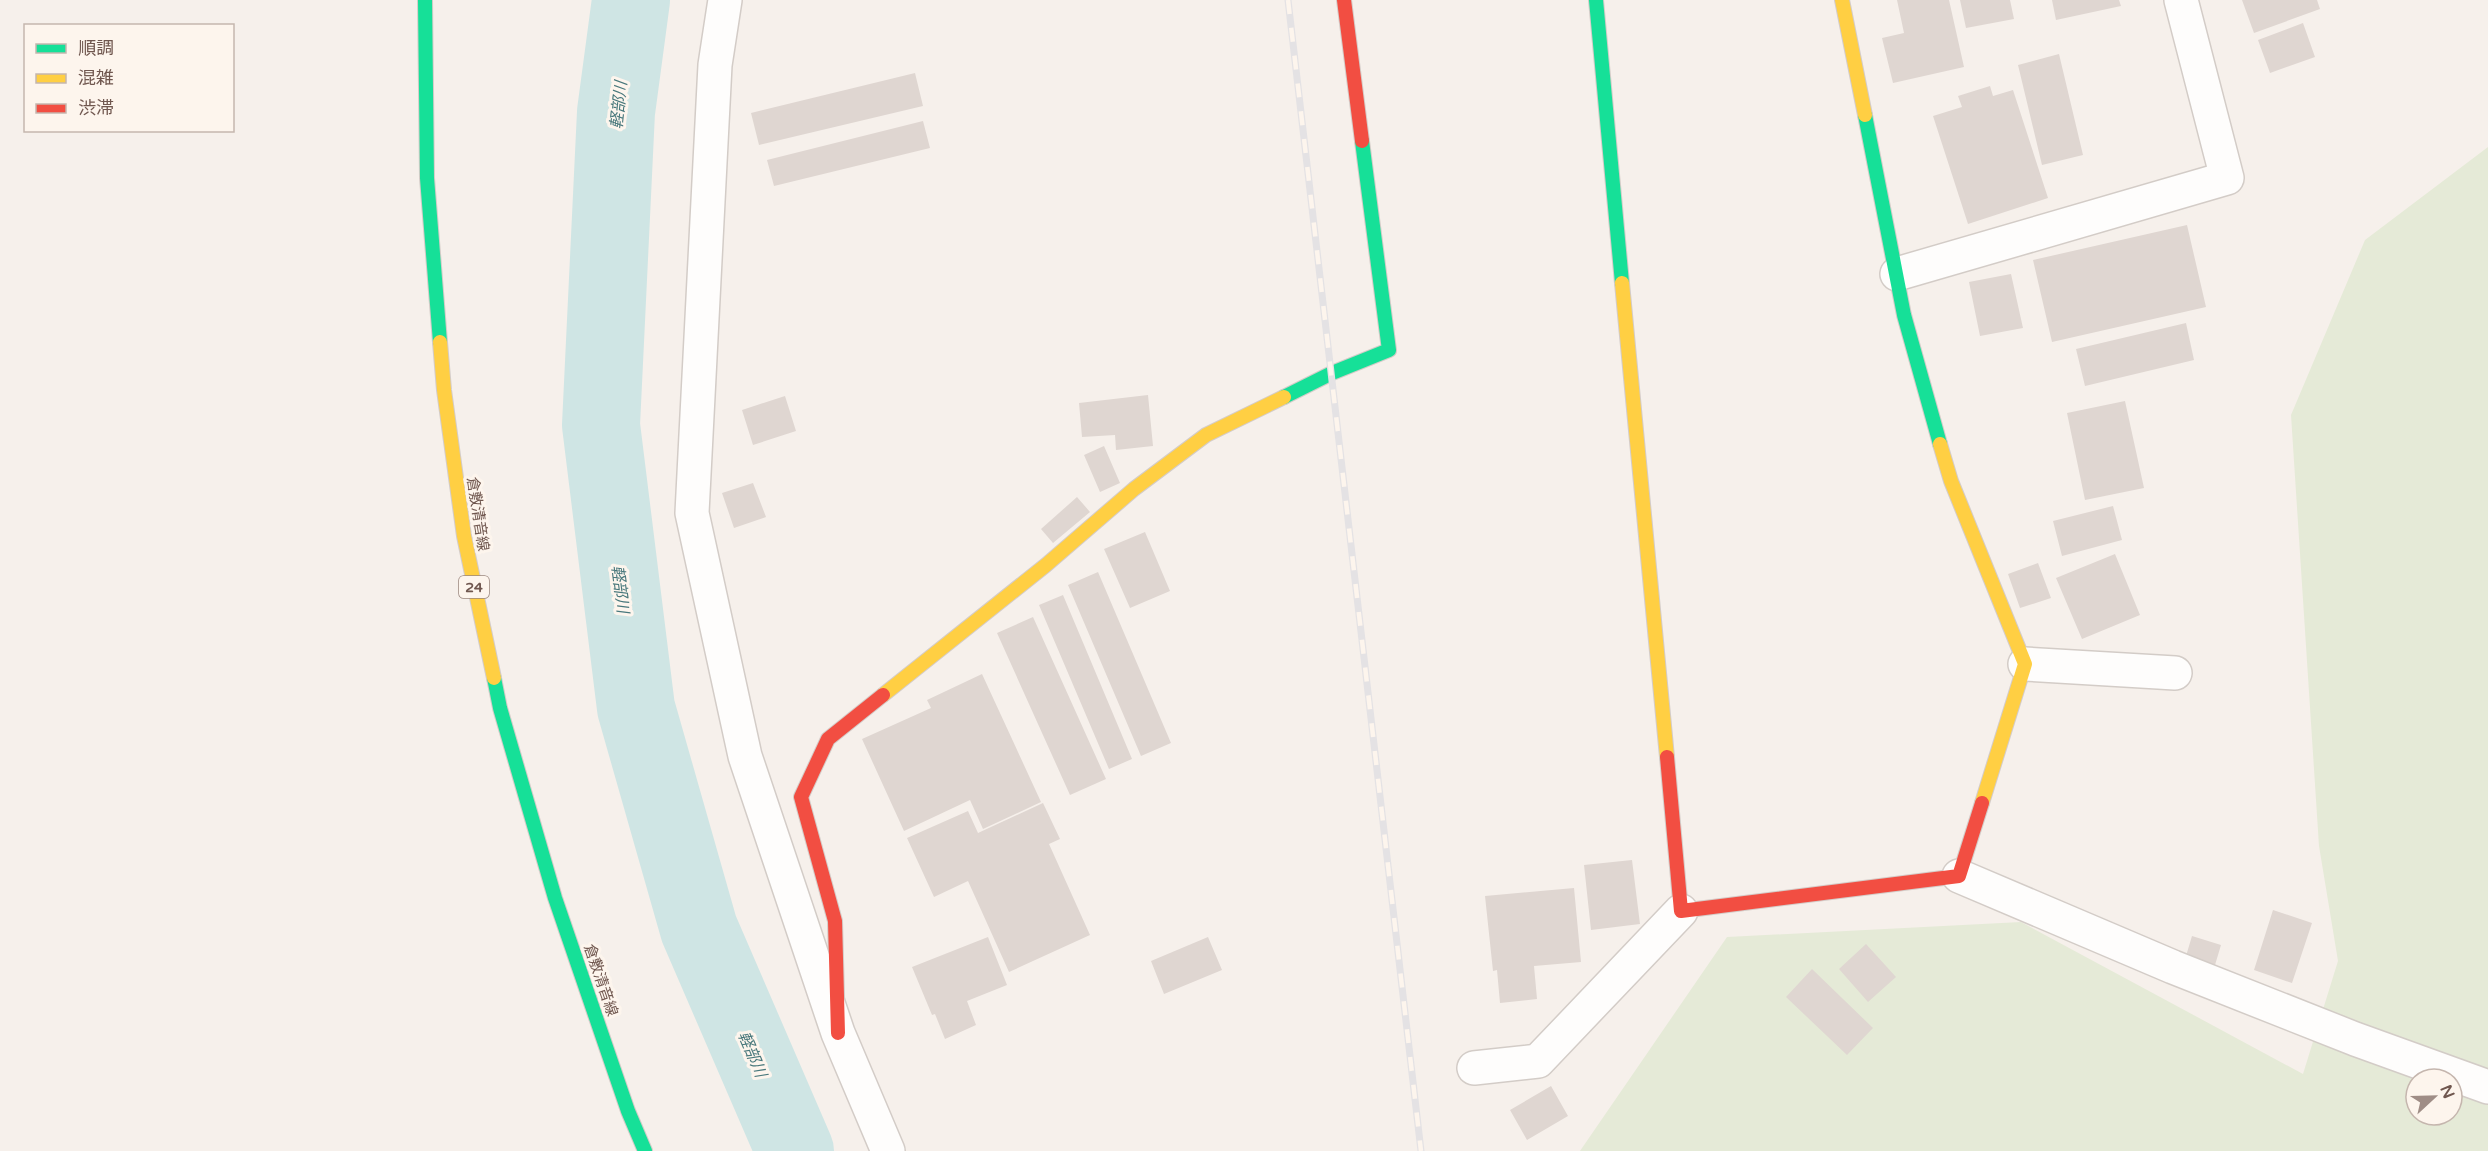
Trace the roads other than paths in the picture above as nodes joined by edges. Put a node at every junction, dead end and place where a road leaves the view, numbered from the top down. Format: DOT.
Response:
graph roads {
  1 [pos="425,0"];
  2 [pos="725,0"];
  3 [pos="1344,0"];
  4 [pos="1596,0"];
  5 [pos="1842,0"];
  6 [pos="2181,0"];
  7 [pos="1897,274"];
  8 [pos="2025,664"];
  9 [pos="2175,673"];
  10 [pos="1959,876"];
  11 [pos="1681,911"];
  12 [pos="838,1033"];
  13 [pos="1474,1068"];
  14 [pos="2488,1088"];
  15 [pos="645,1151"];
  16 [pos="888,1151"];
  1 -- 15 [label="street, 倉敷清音線 / 24"];
  2 -- 12 [label="street"];
  3 -- 12 [label="street"];
  4 -- 11 [label="street"];
  5 -- 7 [label="street"];
  6 -- 7 [label="street"];
  7 -- 8 [label="street"];
  8 -- 9 [label="street"];
  8 -- 10 [label="street"];
  10 -- 11 [label="street"];
  10 -- 14 [label="street"];
  11 -- 13 [label="street"];
  12 -- 16 [label="street"];
}
